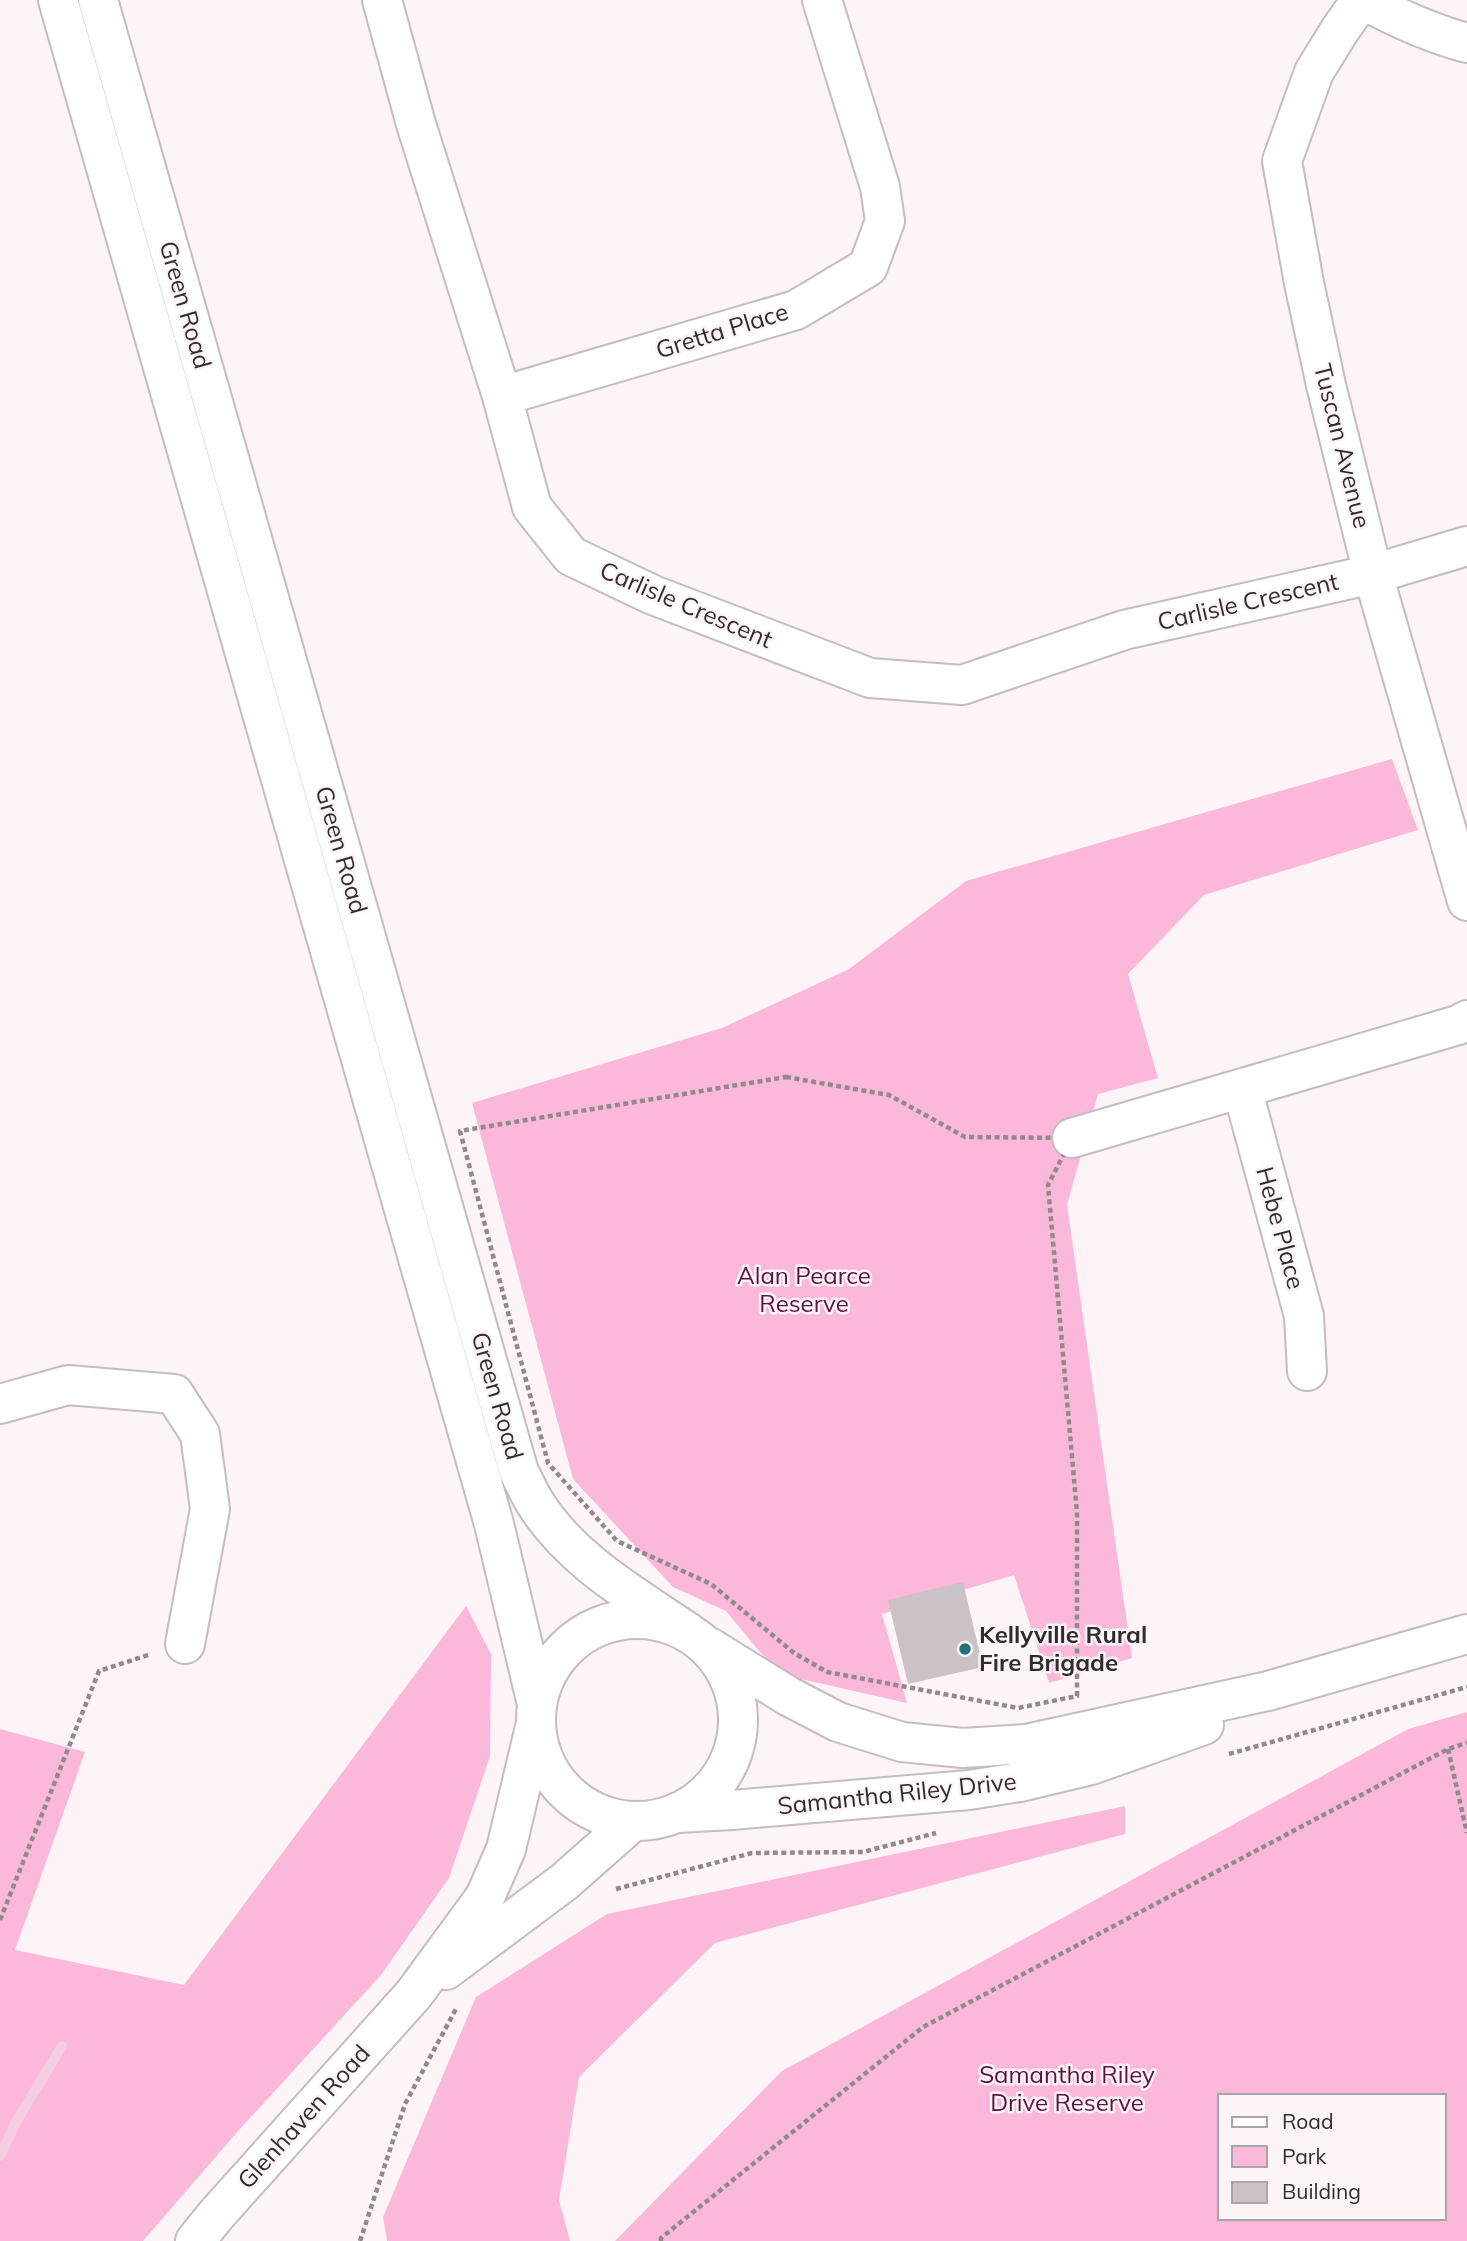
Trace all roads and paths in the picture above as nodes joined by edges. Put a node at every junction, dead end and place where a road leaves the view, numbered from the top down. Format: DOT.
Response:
graph roads {
  1 [pos="58,0"];
  2 [pos="98,0"];
  3 [pos="382,0"];
  4 [pos="822,0"];
  5 [pos="1362,0"];
  6 [pos="1467,43"];
  7 [pos="502,396"];
  8 [pos="1467,546"];
  9 [pos="1373,574"];
  10 [pos="1467,901"];
  11 [pos="1467,1020"];
  12 [pos="1242,1088"];
  13 [pos="1072,1138"];
  14 [pos="1307,1370"];
  15 [pos="0,1404"];
  16 [pos="1467,1634"];
  17 [pos="699,1640"];
  18 [pos="185,1644"];
  19 [pos="1467,1687"];
  20 [pos="1268,1691"];
  21 [pos="536,1713"];
  22 [pos="1467,1744"];
  23 [pos="1448,1749"];
  24 [pos="1226,1755"];
  25 [pos="676,1813"];
  26 [pos="633,1821"];
  27 [pos="944,1832"];
  28 [pos="1467,1833"];
  29 [pos="607,1892"];
  30 [pos="0,1920"];
  31 [pos="414,1994"];
  32 [pos="457,2005"];
  33 [pos="195,2241"];
  34 [pos="360,2241"];
  35 [pos="660,2241"];
  1 -- 21 [label="main road, Green Road"];
  2 -- 17 [label="main road, Green Road"];
  3 -- 7 [label="main road, Carlisle Crescent"];
  4 -- 7 [label="main road, Gretta Place"];
  5 -- 6 [label="main road"];
  5 -- 9 [label="main road, Tuscan Avenue"];
  7 -- 9 [label="main road, Carlisle Crescent"];
  8 -- 9 [label="main road, Carlisle Crescent"];
  9 -- 10 [label="main road, Tuscan Avenue"];
  11 -- 12 [label="main road"];
  12 -- 13 [label="main road"];
  12 -- 14 [label="main road, Hebe Place"];
  13 -- 13 [label="path"];
  15 -- 18 [label="main road"];
  16 -- 20 [label="main road, Samantha Riley Drive"];
  17 -- 20 [label="main road, Samantha Riley Drive"];
  17 -- 21 [label="main road"];
  17 -- 25 [label="main road"];
  18 -- 30 [label="path"];
  19 -- 24 [label="path"];
  20 -- 25 [label="main road, Samantha Riley Drive"];
  21 -- 26 [label="main road"];
  21 -- 31 [label="main road, Glenhaven Road"];
  22 -- 23 [label="path"];
  23 -- 28 [label="path"];
  23 -- 35 [label="path"];
  25 -- 26 [label="main road"];
  26 -- 31 [label="main road, Glenhaven Road"];
  27 -- 29 [label="path"];
  31 -- 33 [label="main road, Glenhaven Road"];
  32 -- 34 [label="path"];
}
